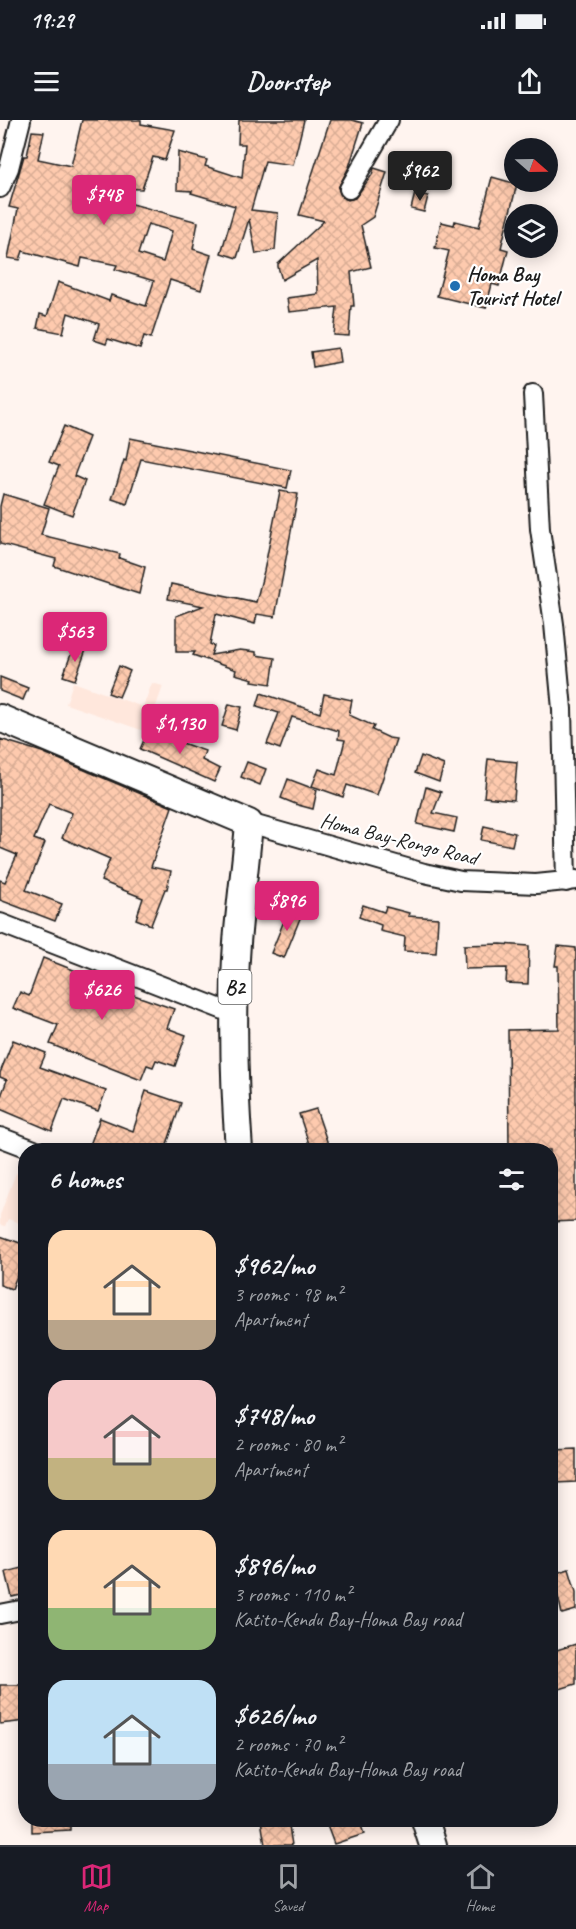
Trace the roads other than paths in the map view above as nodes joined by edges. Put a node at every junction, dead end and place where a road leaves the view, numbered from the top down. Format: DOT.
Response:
graph roads {
  1 [pos="21,120"];
  2 [pos="389,120"];
  3 [pos="0,188"];
  4 [pos="349,189"];
  5 [pos="533,394"];
  6 [pos="569,708"];
  7 [pos="0,718"];
  8 [pos="249,823"];
  9 [pos="571,881"];
  10 [pos="0,923"];
  11 [pos="234,1014"];
  12 [pos="0,1137"];
  13 [pos="238,1143"];
  14 [pos="18,1144"];
  15 [pos="18,1611"];
  16 [pos="0,1614"];
  17 [pos="427,1827"];
  18 [pos="433,1845"];
  1 -- 3 [label="street"];
  2 -- 4 [label="street"];
  5 -- 6 [label="street"];
  6 -- 9 [label="street"];
  7 -- 8 [label="highway"];
  8 -- 9 [label="street, Homa Bay-Rongo Road"];
  8 -- 11 [label="highway, B2"];
  10 -- 11 [label="street"];
  11 -- 13 [label="highway, B2"];
  12 -- 14 [label="street"];
  15 -- 16 [label="street"];
  17 -- 18 [label="highway"];
}
